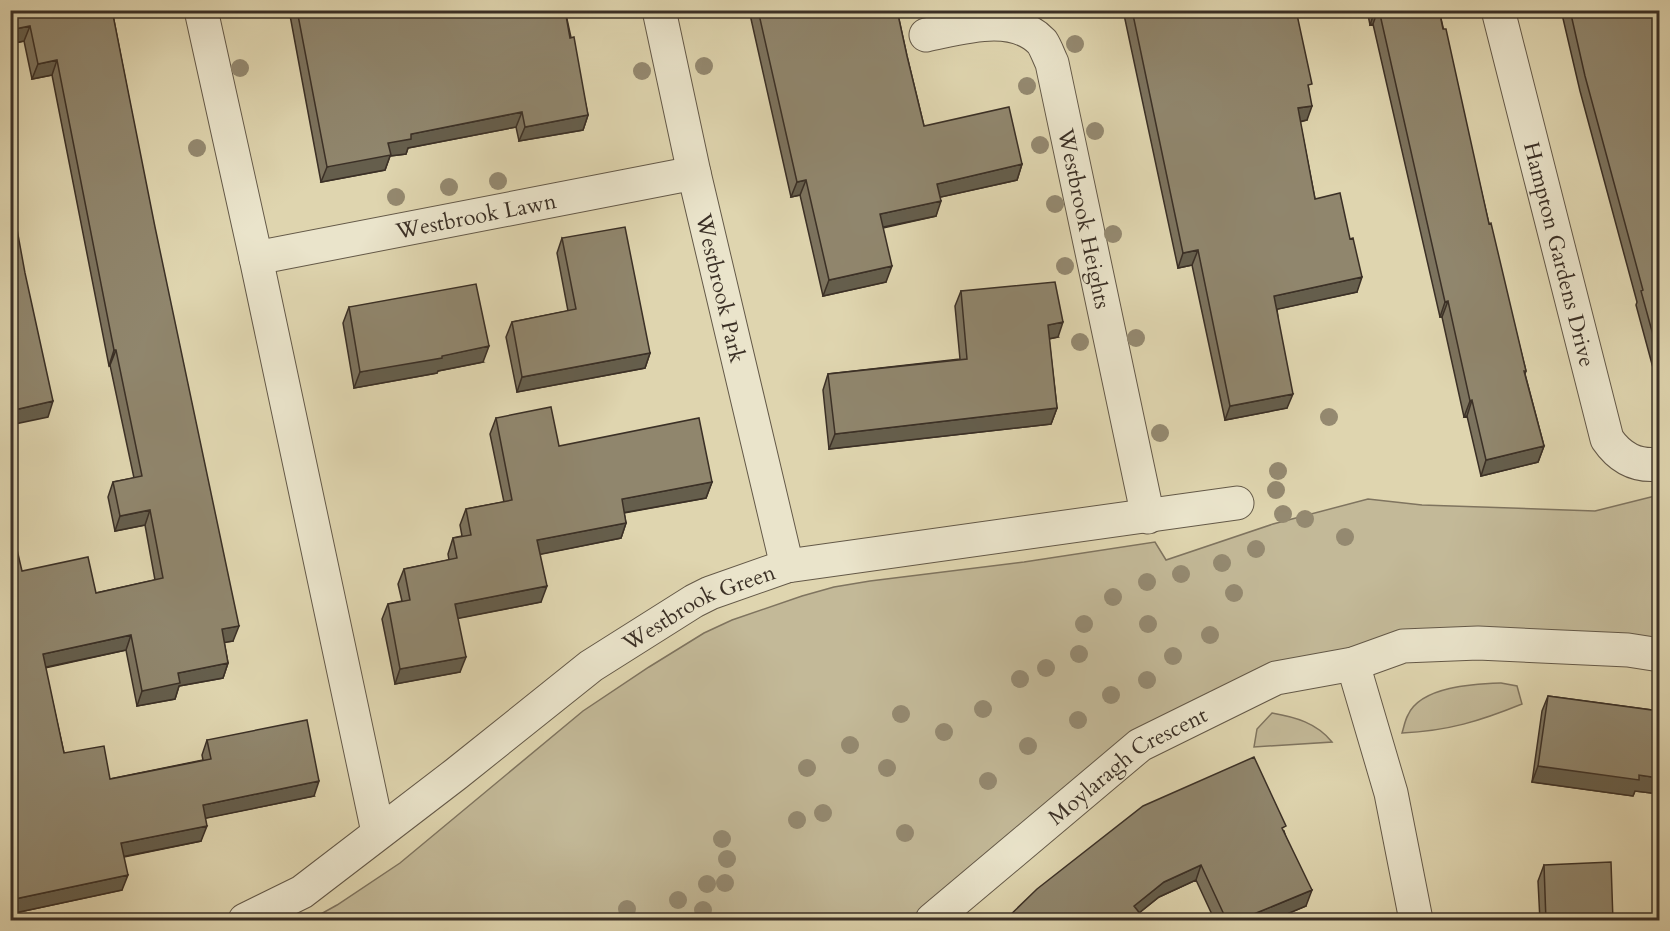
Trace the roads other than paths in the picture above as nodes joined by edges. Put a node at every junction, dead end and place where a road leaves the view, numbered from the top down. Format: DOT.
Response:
graph roads {
  1 [pos="201,10"];
  2 [pos="658,10"];
  3 [pos="1498,10"];
  4 [pos="926,35"];
  5 [pos="694,173"];
  6 [pos="256,258"];
  7 [pos="1659,464"];
  8 [pos="1237,503"];
  9 [pos="1148,517"];
  10 [pos="787,566"];
  11 [pos="1659,655"];
  12 [pos="1353,664"];
  13 [pos="378,832"];
  14 [pos="245,921"];
  15 [pos="932,921"];
  16 [pos="1416,921"];
  1 -- 6 [label="street"];
  2 -- 5 [label="street, Westbrook Park"];
  3 -- 7 [label="street, Hampton Gardens Drive"];
  4 -- 9 [label="street, Westbrook Heights"];
  5 -- 6 [label="street, Westbrook Lawn"];
  5 -- 10 [label="street, Westbrook Park"];
  6 -- 13 [label="street"];
  8 -- 9 [label="street, Westbrook Green"];
  9 -- 10 [label="street, Westbrook Green"];
  10 -- 13 [label="street, Westbrook Green"];
  11 -- 12 [label="street, Moylaragh Crescent"];
  12 -- 15 [label="street, Moylaragh Crescent"];
  12 -- 16 [label="street"];
  13 -- 14 [label="street, Westbrook Green"];
}
